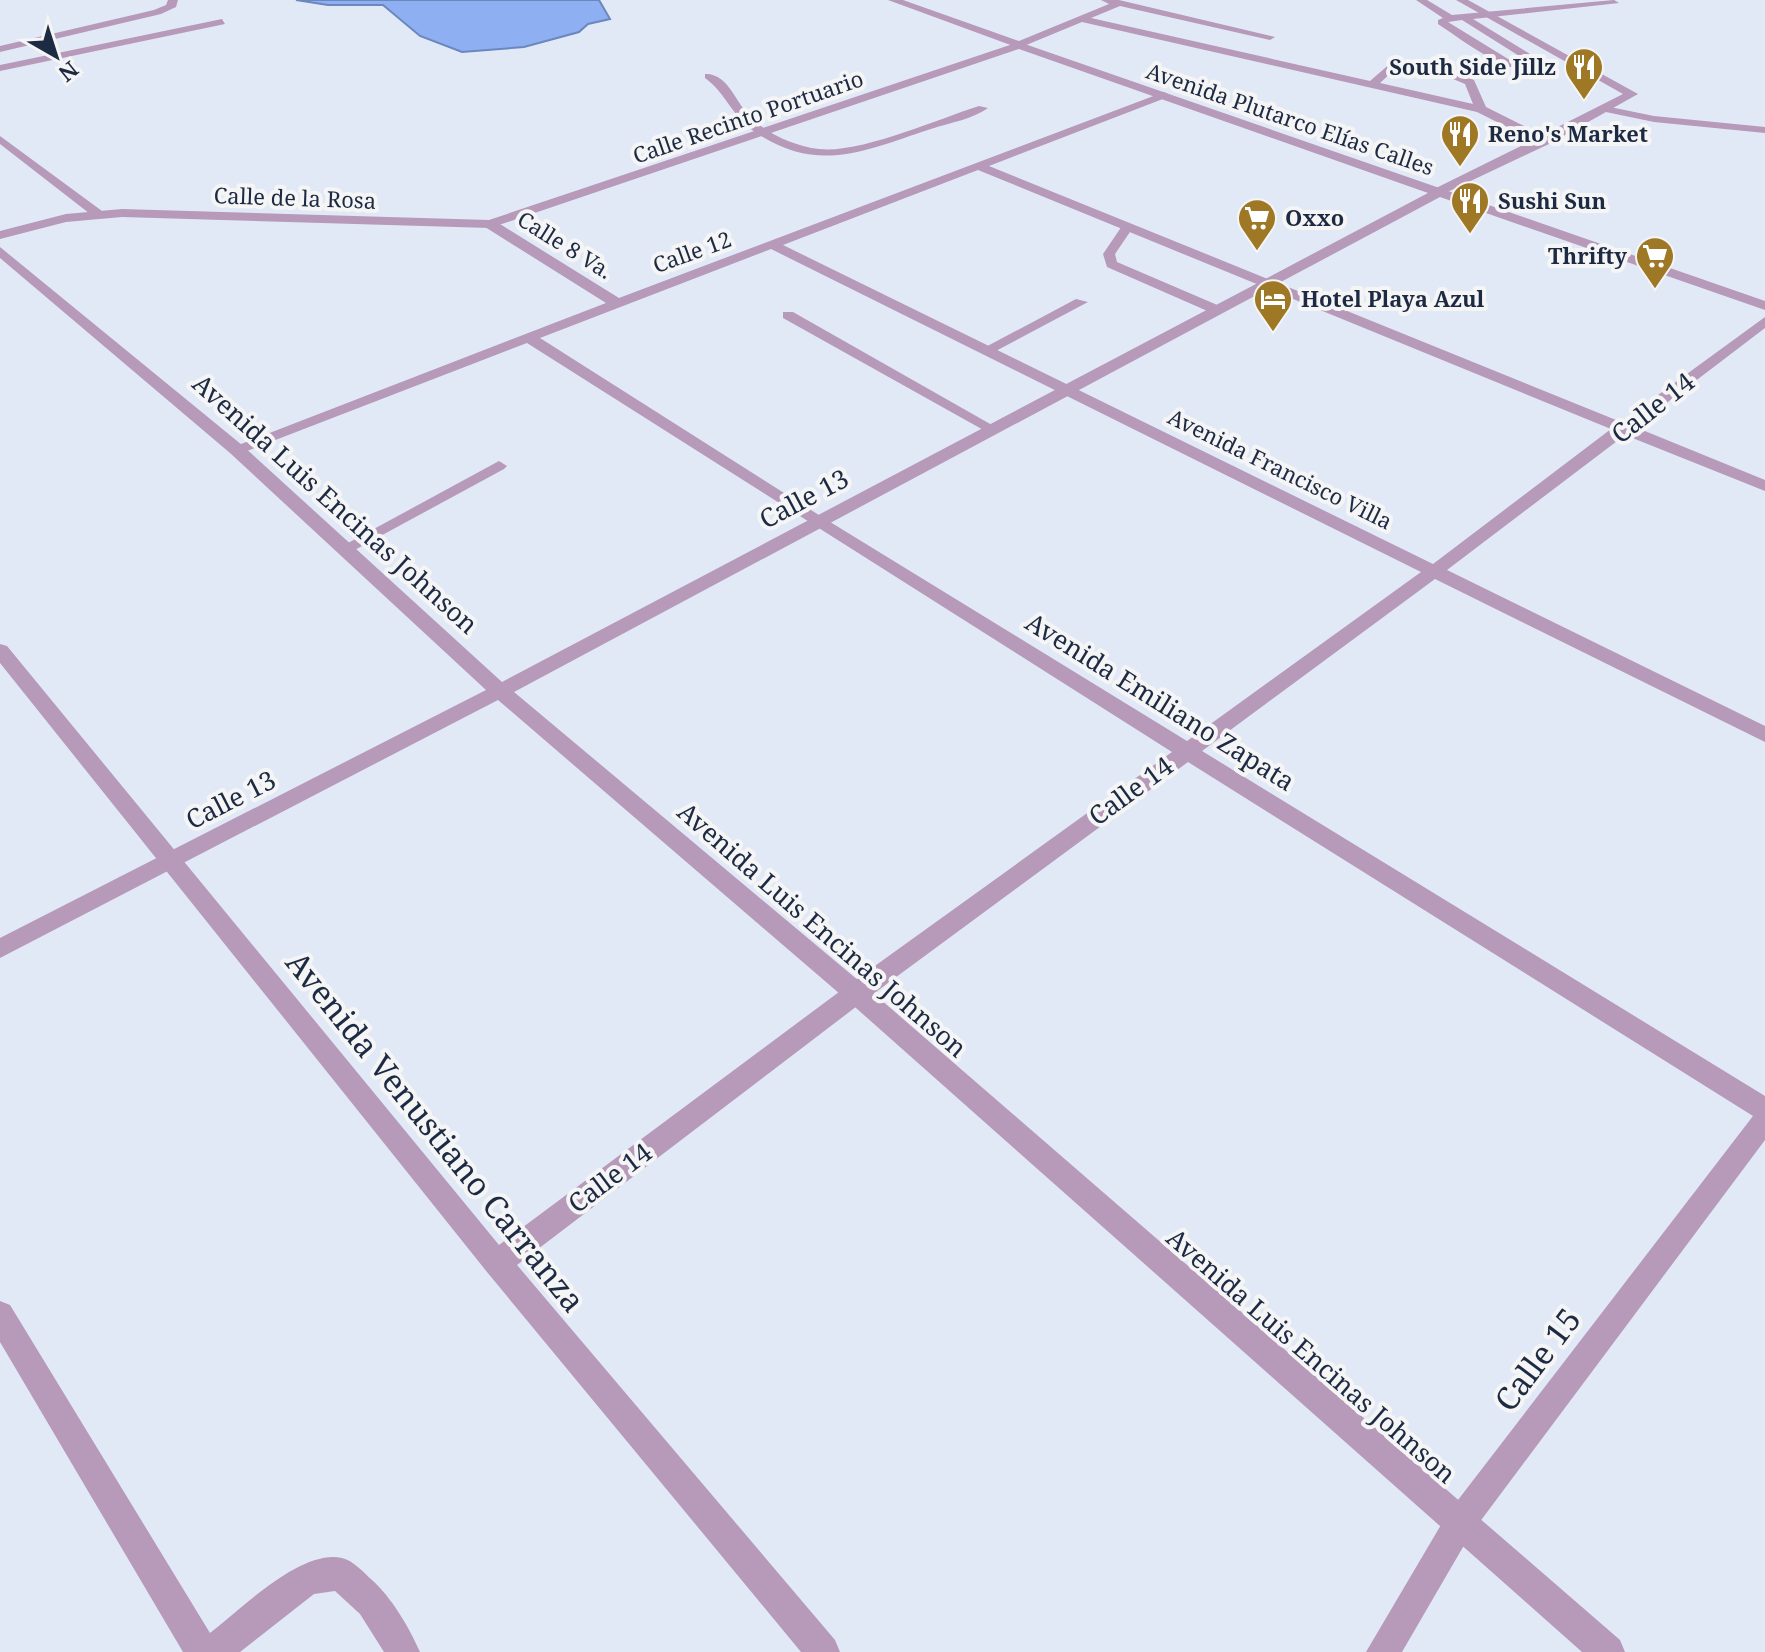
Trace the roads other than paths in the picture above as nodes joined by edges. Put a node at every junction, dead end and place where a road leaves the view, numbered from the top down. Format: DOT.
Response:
graph roads {
  1 [pos="893,0"];
  2 [pos="1104,0"];
  3 [pos="1421,0"];
  4 [pos="1512,0"];
  5 [pos="1537,0"];
  6 [pos="173,2"];
  7 [pos="1465,2"];
  8 [pos="1119,3"];
  9 [pos="1614,3"];
  10 [pos="1553,9"];
  11 [pos="1488,16"];
  12 [pos="1464,17"];
  13 [pos="1450,18"];
  14 [pos="1084,20"];
  15 [pos="222,22"];
  16 [pos="1270,37"];
  17 [pos="1019,45"];
  18 [pos="0,49"];
  19 [pos="0,68"];
  20 [pos="709,76"];
  21 [pos="1372,85"];
  22 [pos="1164,95"];
  23 [pos="983,108"];
  24 [pos="1481,109"];
  25 [pos="1605,109"];
  26 [pos="1765,130"];
  27 [pos="765,133"];
  28 [pos="0,139"];
  29 [pos="1545,141"];
  30 [pos="978,166"];
  31 [pos="1439,192"];
  32 [pos="98,214"];
  33 [pos="490,224"];
  34 [pos="1128,226"];
  35 [pos="0,235"];
  36 [pos="773,245"];
  37 [pos="0,251"];
  38 [pos="1269,283"];
  39 [pos="1081,302"];
  40 [pos="617,303"];
  41 [pos="1765,306"];
  42 [pos="1217,310"];
  43 [pos="788,315"];
  44 [pos="1765,321"];
  45 [pos="528,337"];
  46 [pos="987,350"];
  47 [pos="1068,390"];
  48 [pos="992,429"];
  49 [pos="1626,429"];
  50 [pos="236,449"];
  51 [pos="499,466"];
  52 [pos="1765,486"];
  53 [pos="816,521"];
  54 [pos="345,549"];
  55 [pos="1436,570"];
  56 [pos="0,650"];
  57 [pos="500,691"];
  58 [pos="1765,735"];
  59 [pos="1186,751"];
  60 [pos="170,861"];
  61 [pos="0,949"];
  62 [pos="856,993"];
  63 [pos="1765,1110"];
  64 [pos="1765,1120"];
  65 [pos="497,1263"];
  66 [pos="0,1315"];
  67 [pos="1459,1524"];
  68 [pos="202,1652"];
  69 [pos="213,1652"];
  70 [pos="403,1652"];
  71 [pos="823,1652"];
  72 [pos="1383,1652"];
  73 [pos="1608,1652"];
  1 -- 17 [label="street, Avenida Plutarco Elías Calles"];
  2 -- 8 [label="street"];
  3 -- 13 [label="lane"];
  4 -- 7 [label="lane"];
  5 -- 10 [label="lane"];
  6 -- 18 [label="street"];
  7 -- 11 [label="street"];
  8 -- 14 [label="street, Calle Recinto Portuario"];
  8 -- 16 [label="street"];
  9 -- 10 [label="lane"];
  10 -- 11 [label="lane"];
  11 -- 12 [label="lane"];
  11 -- 25 [label="street, Calle 13"];
  12 -- 13 [label="lane"];
  12 -- 13 [label="lane"];
  14 -- 17 [label="street, Calle Recinto Portuario"];
  14 -- 21 [label="street"];
  15 -- 19 [label="lane"];
  17 -- 22 [label="street, Avenida Plutarco Elías Calles"];
  17 -- 27 [label="street, Calle Recinto Portuario"];
  20 -- 27 [label="lane"];
  21 -- 24 [label="street"];
  21 -- 24 [label="street"];
  22 -- 30 [label="street, Calle 12"];
  22 -- 31 [label="street, Avenida Plutarco Elías Calles"];
  23 -- 27 [label="lane"];
  24 -- 29 [label="street"];
  25 -- 26 [label="lane"];
  25 -- 29 [label="street, Calle 13"];
  27 -- 33 [label="street, Calle Recinto Portuario"];
  28 -- 32 [label="lane"];
  29 -- 31 [label="street, Calle 13"];
  30 -- 34 [label="street"];
  30 -- 36 [label="street, Calle 12"];
  31 -- 38 [label="street, Calle 13"];
  31 -- 41 [label="street, Avenida Plutarco Elías Calles"];
  32 -- 33 [label="street, Calle de la Rosa"];
  32 -- 35 [label="street, Calle de la Rosa"];
  33 -- 40 [label="street, Calle 8 Va."];
  34 -- 38 [label="street"];
  34 -- 42 [label="lane"];
  36 -- 40 [label="street, Calle 12"];
  36 -- 46 [label="street, Avenida Francisco Villa"];
  37 -- 50 [label="street, Avenida Luis Encinas Johnson"];
  38 -- 42 [label="street, Calle 13"];
  38 -- 49 [label="street"];
  39 -- 46 [label="lane"];
  40 -- 45 [label="street, Calle 12"];
  42 -- 47 [label="street, Calle 13"];
  43 -- 48 [label="lane"];
  44 -- 49 [label="street, Calle 14"];
  45 -- 50 [label="street, Calle 12"];
  45 -- 53 [label="street, Avenida Emiliano Zapata"];
  46 -- 47 [label="street, Avenida Francisco Villa"];
  47 -- 48 [label="street, Calle 13"];
  47 -- 55 [label="street, Avenida Francisco Villa"];
  48 -- 53 [label="street, Calle 13"];
  49 -- 52 [label="street"];
  49 -- 55 [label="street, Calle 14"];
  50 -- 54 [label="street, Avenida Luis Encinas Johnson"];
  51 -- 54 [label="lane"];
  53 -- 57 [label="street, Calle 13"];
  53 -- 59 [label="street, Avenida Emiliano Zapata"];
  54 -- 57 [label="street, Avenida Luis Encinas Johnson"];
  55 -- 58 [label="street, Avenida Francisco Villa"];
  55 -- 59 [label="street, Calle 14"];
  56 -- 60 [label="street, Avenida Venustiano Carranza"];
  57 -- 60 [label="street, Calle 13"];
  57 -- 62 [label="street, Avenida Luis Encinas Johnson"];
  59 -- 62 [label="street, Calle 14"];
  59 -- 63 [label="street, Avenida Emiliano Zapata"];
  60 -- 61 [label="street, Calle 13"];
  60 -- 65 [label="street, Avenida Venustiano Carranza"];
  62 -- 65 [label="street, Calle 14"];
  62 -- 67 [label="street, Avenida Luis Encinas Johnson"];
  64 -- 67 [label="street, Calle 15"];
  65 -- 71 [label="street, Avenida Venustiano Carranza"];
  66 -- 68 [label="street"];
  67 -- 72 [label="street, Calle 15"];
  67 -- 73 [label="street, Avenida Luis Encinas Johnson"];
  69 -- 70 [label="street"];
}
